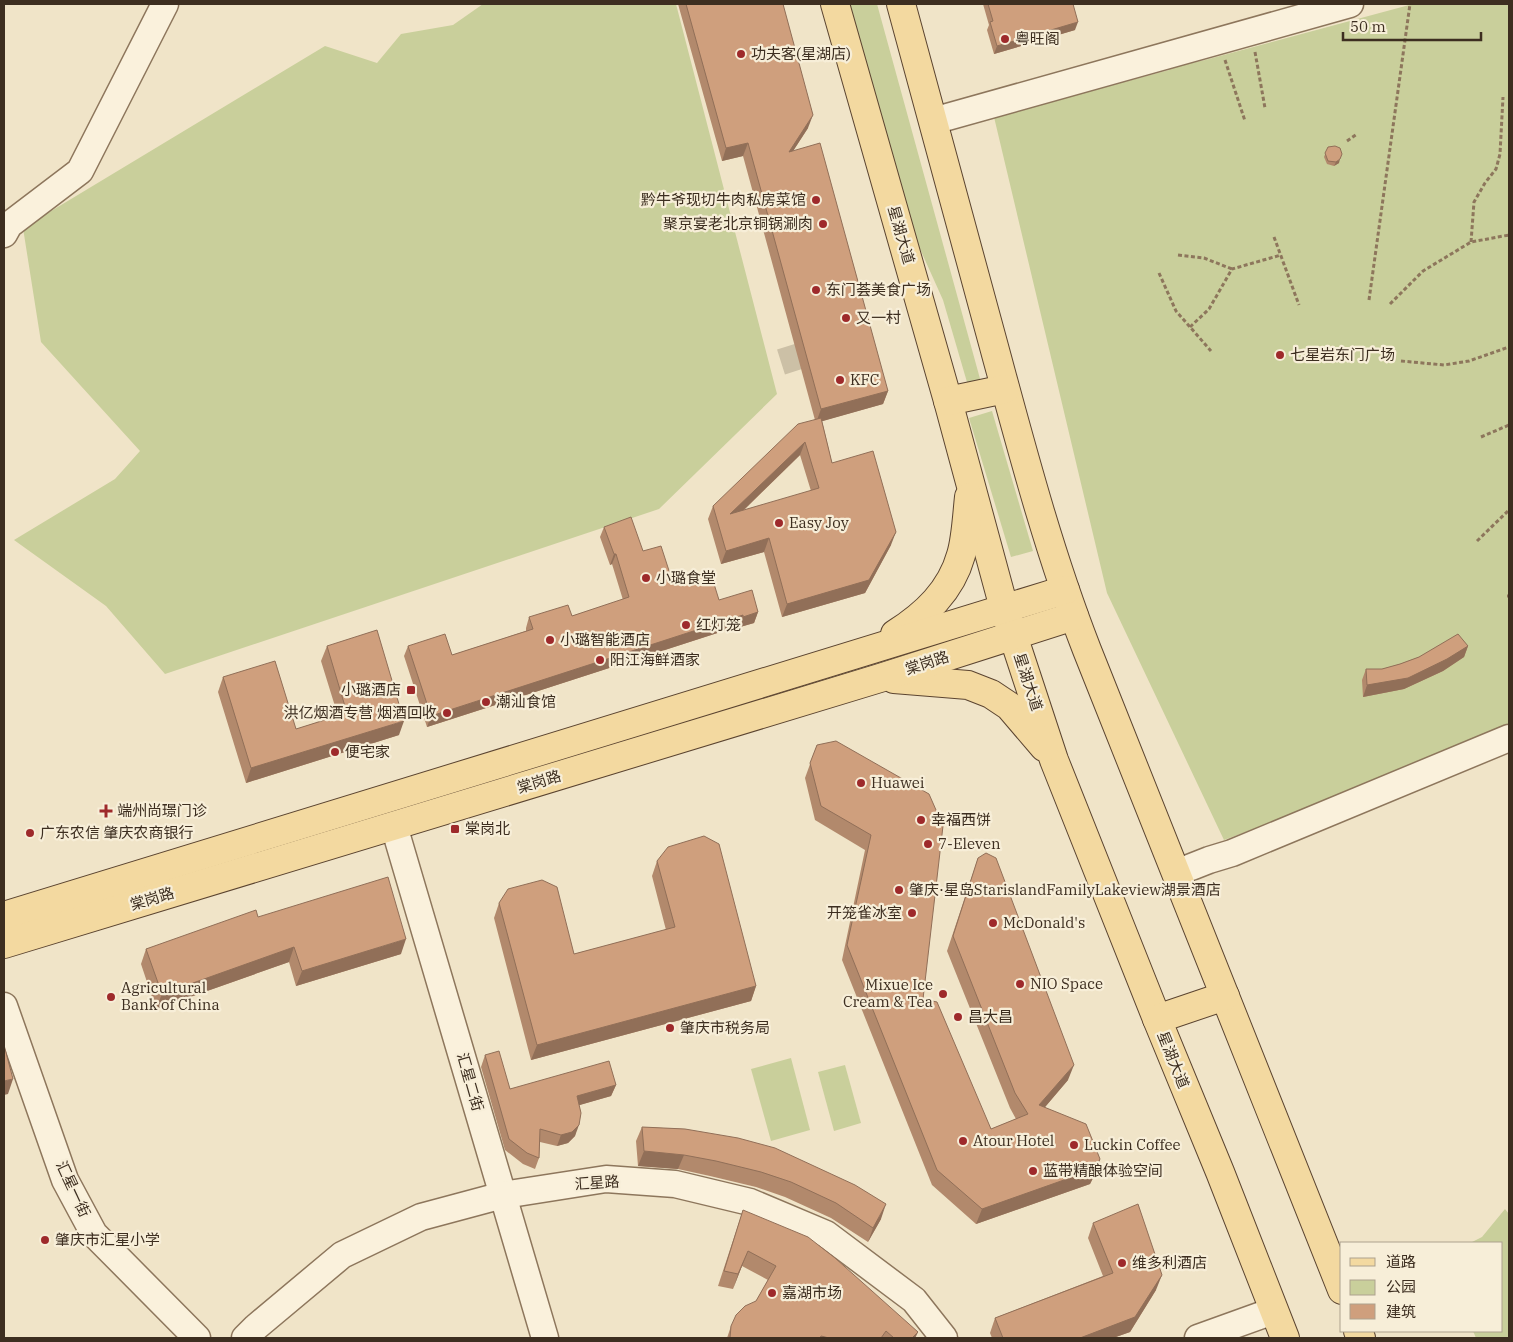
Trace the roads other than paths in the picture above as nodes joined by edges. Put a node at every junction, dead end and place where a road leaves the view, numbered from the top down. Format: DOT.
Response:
graph roads {
  1 [pos="165,4"];
  2 [pos="835,4"];
  3 [pos="901,4"];
  4 [pos="1350,4"];
  5 [pos="933,121"];
  6 [pos="4,234"];
  7 [pos="1006,389"];
  8 [pos="948,400"];
  9 [pos="970,486"];
  10 [pos="1065,590"];
  11 [pos="1004,608"];
  12 [pos="1074,616"];
  13 [pos="1013,635"];
  14 [pos="871,649"];
  15 [pos="880,678"];
  16 [pos="1509,738"];
  17 [pos="560,745"];
  18 [pos="1054,760"];
  19 [pos="568,773"];
  20 [pos="394,826"];
  21 [pos="1176,873"];
  22 [pos="4,916"];
  23 [pos="4,944"];
  24 [pos="1225,996"];
  25 [pos="4,1006"];
  26 [pos="1157,1019"];
  27 [pos="503,1195"];
  28 [pos="1340,1285"];
  29 [pos="1274,1311"];
  30 [pos="197,1338"];
  31 [pos="245,1338"];
  32 [pos="545,1338"];
  33 [pos="944,1338"];
  34 [pos="1198,1338"];
  35 [pos="1285,1338"];
  1 -- 6 [label="street"];
  2 -- 8 [label="main road, 星湖大道"];
  3 -- 5 [label="main road"];
  4 -- 5 [label="street"];
  5 -- 7 [label="main road"];
  7 -- 8 [label="main road"];
  7 -- 10 [label="main road"];
  8 -- 9 [label="main road, 星湖大道"];
  9 -- 11 [label="main road, 星湖大道"];
  9 -- 14 [label="main road"];
  10 -- 11 [label="main road, 棠岗路"];
  10 -- 12 [label="main road"];
  11 -- 13 [label="main road, 星湖大道"];
  11 -- 14 [label="main road, 棠岗路"];
  12 -- 13 [label="main road, 棠岗路"];
  12 -- 21 [label="main road"];
  13 -- 15 [label="main road, 棠岗路"];
  13 -- 18 [label="main road, 星湖大道"];
  14 -- 17 [label="main road, 棠岗路"];
  15 -- 18 [label="main road"];
  15 -- 19 [label="main road, 棠岗路"];
  16 -- 21 [label="street"];
  17 -- 19 [label="main road"];
  17 -- 22 [label="main road, 棠岗路"];
  18 -- 26 [label="main road, 星湖大道"];
  19 -- 20 [label="main road, 棠岗路"];
  20 -- 23 [label="main road, 棠岗路"];
  20 -- 27 [label="street, 汇星二街"];
  21 -- 24 [label="main road"];
  24 -- 26 [label="main road"];
  24 -- 28 [label="main road"];
  25 -- 30 [label="street, 汇星一街"];
  26 -- 29 [label="main road, 星湖大道"];
  27 -- 31 [label="street, 汇星路"];
  27 -- 32 [label="street, 汇星二街"];
  27 -- 33 [label="street, 汇星路"];
  29 -- 34 [label="street"];
  29 -- 35 [label="main road, 星湖大道"];
}
